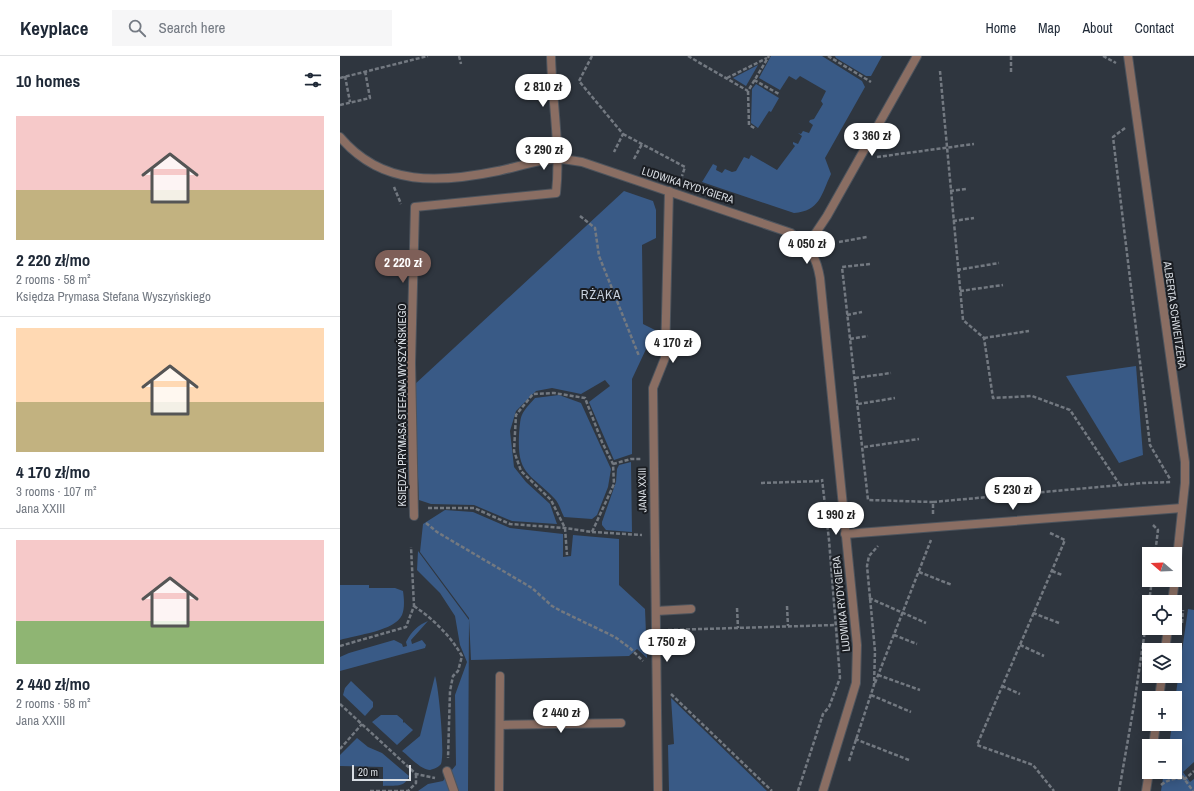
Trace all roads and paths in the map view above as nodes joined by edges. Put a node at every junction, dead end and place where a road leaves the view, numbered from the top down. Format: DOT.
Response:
graph roads {
  1 [pos="428,56"];
  2 [pos="459,56"];
  3 [pos="551,56"];
  4 [pos="592,56"];
  5 [pos="688,56"];
  6 [pos="828,56"];
  7 [pos="917,56"];
  8 [pos="1011,56"];
  9 [pos="1103,56"];
  10 [pos="1128,56"];
  11 [pos="768,57"];
  12 [pos="461,64"];
  13 [pos="1118,65"];
  14 [pos="940,71"];
  15 [pos="365,72"];
  16 [pos="1011,74"];
  17 [pos="345,76"];
  18 [pos="340,78"];
  19 [pos="726,78"];
  20 [pos="754,80"];
  21 [pos="872,82"];
  22 [pos="748,91"];
  23 [pos="780,94"];
  24 [pos="350,102"];
  25 [pos="340,105"];
  26 [pos="1127,126"];
  27 [pos="756,129"];
  28 [pos="623,134"];
  29 [pos="340,138"];
  30 [pos="642,144"];
  31 [pos="974,144"];
  32 [pos="948,147"];
  33 [pos="614,152"];
  34 [pos="877,156"];
  35 [pos="557,158"];
  36 [pos="634,159"];
  37 [pos="682,176"];
  38 [pos="966,189"];
  39 [pos="669,191"];
  40 [pos="950,192"];
  41 [pos="580,216"];
  42 [pos="974,218"];
  43 [pos="954,221"];
  44 [pos="867,238"];
  45 [pos="839,242"];
  46 [pos="807,246"];
  47 [pos="870,264"];
  48 [pos="999,264"];
  49 [pos="957,270"];
  50 [pos="837,276"];
  51 [pos="842,276"];
  52 [pos="1003,285"];
  53 [pos="960,291"];
  54 [pos="862,312"];
  55 [pos="847,315"];
  56 [pos="1028,331"];
  57 [pos="868,336"];
  58 [pos="984,338"];
  59 [pos="850,339"];
  60 [pos="639,356"];
  61 [pos="891,373"];
  62 [pos="855,378"];
  63 [pos="895,398"];
  64 [pos="858,404"];
  65 [pos="919,439"];
  66 [pos="864,447"];
  67 [pos="653,459"];
  68 [pos="613,464"];
  69 [pos="761,483"];
  70 [pos="1120,485"];
  71 [pos="933,502"];
  72 [pos="1182,508"];
  73 [pos="414,513"];
  74 [pos="1151,523"];
  75 [pos="934,527"];
  76 [pos="564,528"];
  77 [pos="592,532"];
  78 [pos="1058,532"];
  79 [pos="1042,533"];
  80 [pos="1050,533"];
  81 [pos="846,534"];
  82 [pos="634,535"];
  83 [pos="931,540"];
  84 [pos="939,540"];
  85 [pos="924,541"];
  86 [pos="882,545"];
  87 [pos="411,546"];
  88 [pos="1156,547"];
  89 [pos="1178,547"];
  90 [pos="567,555"];
  91 [pos="1052,571"];
  92 [pos="918,572"];
  93 [pos="1062,575"];
  94 [pos="952,585"];
  95 [pos="868,598"];
  96 [pos="414,606"];
  97 [pos="787,606"];
  98 [pos="737,608"];
  99 [pos="691,609"];
  100 [pos="656,611"];
  101 [pos="1033,613"];
  102 [pos="903,614"];
  103 [pos="926,623"];
  104 [pos="1059,624"];
  105 [pos="836,625"];
  106 [pos="788,626"];
  107 [pos="738,628"];
  108 [pos="894,635"];
  109 [pos="1144,635"];
  110 [pos="666,638"];
  111 [pos="917,644"];
  112 [pos="340,646"];
  113 [pos="1020,646"];
  114 [pos="1044,656"];
  115 [pos="645,664"];
  116 [pos="878,675"];
  117 [pos="500,676"];
  118 [pos="874,684"];
  119 [pos="1002,686"];
  120 [pos="920,690"];
  121 [pos="1020,694"];
  122 [pos="871,696"];
  123 [pos="668,699"];
  124 [pos="340,704"];
  125 [pos="911,712"];
  126 [pos="621,723"];
  127 [pos="362,724"];
  128 [pos="500,725"];
  129 [pos="856,739"];
  130 [pos="340,749"];
  131 [pos="909,760"];
  132 [pos="848,762"];
  133 [pos="447,771"];
  134 [pos="1194,771"];
  135 [pos="416,774"];
  136 [pos="1182,775"];
  137 [pos="1148,779"];
  138 [pos="1185,779"];
  139 [pos="1158,787"];
  140 [pos="370,791"];
  141 [pos="454,791"];
  142 [pos="500,791"];
  143 [pos="658,791"];
  144 [pos="772,791"];
  145 [pos="798,791"];
  146 [pos="823,791"];
  147 [pos="1054,791"];
  148 [pos="1119,791"];
  149 [pos="1146,791"];
  150 [pos="1193,791"];
  1 -- 15 [label="path"];
  2 -- 12 [label="path"];
  3 -- 35 [label="street"];
  4 -- 28 [label="path"];
  5 -- 19 [label="path"];
  6 -- 21 [label="path"];
  7 -- 46 [label="street"];
  8 -- 16 [label="path"];
  9 -- 13 [label="path"];
  10 -- 72 [label="street, ALBERTA SCHWEITZERA"];
  11 -- 19 [label="path"];
  11 -- 20 [label="path"];
  14 -- 32 [label="path"];
  15 -- 17 [label="path"];
  15 -- 24 [label="path"];
  17 -- 18 [label="path"];
  17 -- 24 [label="path"];
  19 -- 22 [label="path"];
  20 -- 22 [label="path"];
  20 -- 23 [label="path"];
  22 -- 27 [label="path"];
  24 -- 25 [label="path"];
  26 -- 70 [label="path"];
  28 -- 30 [label="path"];
  28 -- 33 [label="path"];
  29 -- 35 [label="street, LUDWIKA RYDYGIERA"];
  30 -- 36 [label="path"];
  30 -- 37 [label="path"];
  31 -- 32 [label="path"];
  32 -- 34 [label="path"];
  32 -- 40 [label="path"];
  35 -- 39 [label="street, LUDWIKA RYDYGIERA"];
  35 -- 73 [label="street, KSIĘDZA PRYMASA STEFANA WYSZYŃSKIEGO"];
  38 -- 40 [label="path"];
  39 -- 46 [label="street, LUDWIKA RYDYGIERA"];
  39 -- 67 [label="street, JANA XXIII"];
  40 -- 43 [label="path"];
  41 -- 60 [label="path"];
  42 -- 43 [label="path"];
  43 -- 49 [label="path"];
  44 -- 45 [label="path"];
  46 -- 81 [label="street, LUDWIKA RYDYGIERA"];
  47 -- 51 [label="path"];
  48 -- 49 [label="path"];
  49 -- 53 [label="path"];
  50 -- 51 [label="path"];
  51 -- 55 [label="path"];
  52 -- 53 [label="path"];
  53 -- 58 [label="path"];
  54 -- 55 [label="path"];
  55 -- 59 [label="path"];
  56 -- 58 [label="path"];
  57 -- 59 [label="path"];
  58 -- 70 [label="path"];
  59 -- 62 [label="path"];
  61 -- 62 [label="path"];
  62 -- 64 [label="path"];
  63 -- 64 [label="path"];
  64 -- 66 [label="path"];
  65 -- 66 [label="path"];
  66 -- 71 [label="path"];
  67 -- 68 [label="path"];
  67 -- 100 [label="street, JANA XXIII"];
  68 -- 76 [label="path"];
  68 -- 77 [label="path"];
  69 -- 105 [label="path"];
  70 -- 71 [label="path"];
  71 -- 75 [label="path"];
  72 -- 75 [label="street"];
  72 -- 89 [label="street, ALBERTA SCHWEITZERA"];
  73 -- 76 [label="path"];
  73 -- 115 [label="path"];
  74 -- 88 [label="path"];
  75 -- 81 [label="street"];
  75 -- 83 [label="path"];
  76 -- 77 [label="path"];
  76 -- 90 [label="path"];
  77 -- 82 [label="path"];
  78 -- 80 [label="path"];
  79 -- 80 [label="path"];
  80 -- 91 [label="path"];
  81 -- 146 [label="street, LUDWIKA RYDYGIERA"];
  83 -- 84 [label="path"];
  83 -- 85 [label="path"];
  83 -- 92 [label="path"];
  86 -- 95 [label="path"];
  87 -- 96 [label="path"];
  91 -- 93 [label="path"];
  91 -- 101 [label="path"];
  92 -- 94 [label="path"];
  92 -- 102 [label="path"];
  95 -- 102 [label="path"];
  95 -- 118 [label="path"];
  96 -- 112 [label="path"];
  96 -- 133 [label="path"];
  97 -- 106 [label="path"];
  98 -- 107 [label="path"];
  99 -- 100 [label="street"];
  100 -- 143 [label="street, JANA XXIII"];
  101 -- 104 [label="path"];
  101 -- 113 [label="path"];
  102 -- 103 [label="path"];
  102 -- 108 [label="path"];
  105 -- 106 [label="path"];
  105 -- 145 [label="path"];
  106 -- 107 [label="path"];
  107 -- 110 [label="path"];
  108 -- 111 [label="path"];
  108 -- 116 [label="path"];
  109 -- 148 [label="path"];
  113 -- 114 [label="path"];
  113 -- 119 [label="path"];
  116 -- 118 [label="path"];
  116 -- 120 [label="path"];
  117 -- 128 [label="street"];
  118 -- 122 [label="path"];
  119 -- 121 [label="path"];
  119 -- 147 [label="path"];
  122 -- 125 [label="path"];
  122 -- 129 [label="path"];
  123 -- 144 [label="path"];
  124 -- 127 [label="path"];
  126 -- 128 [label="street"];
  127 -- 130 [label="path"];
  127 -- 135 [label="path"];
  128 -- 142 [label="street"];
  129 -- 131 [label="path"];
  129 -- 132 [label="path"];
  133 -- 135 [label="path"];
  133 -- 141 [label="street"];
  134 -- 138 [label="path"];
  135 -- 140 [label="path"];
  136 -- 138 [label="path"];
  137 -- 149 [label="street"];
  138 -- 139 [label="path"];
  138 -- 150 [label="path"];
}
